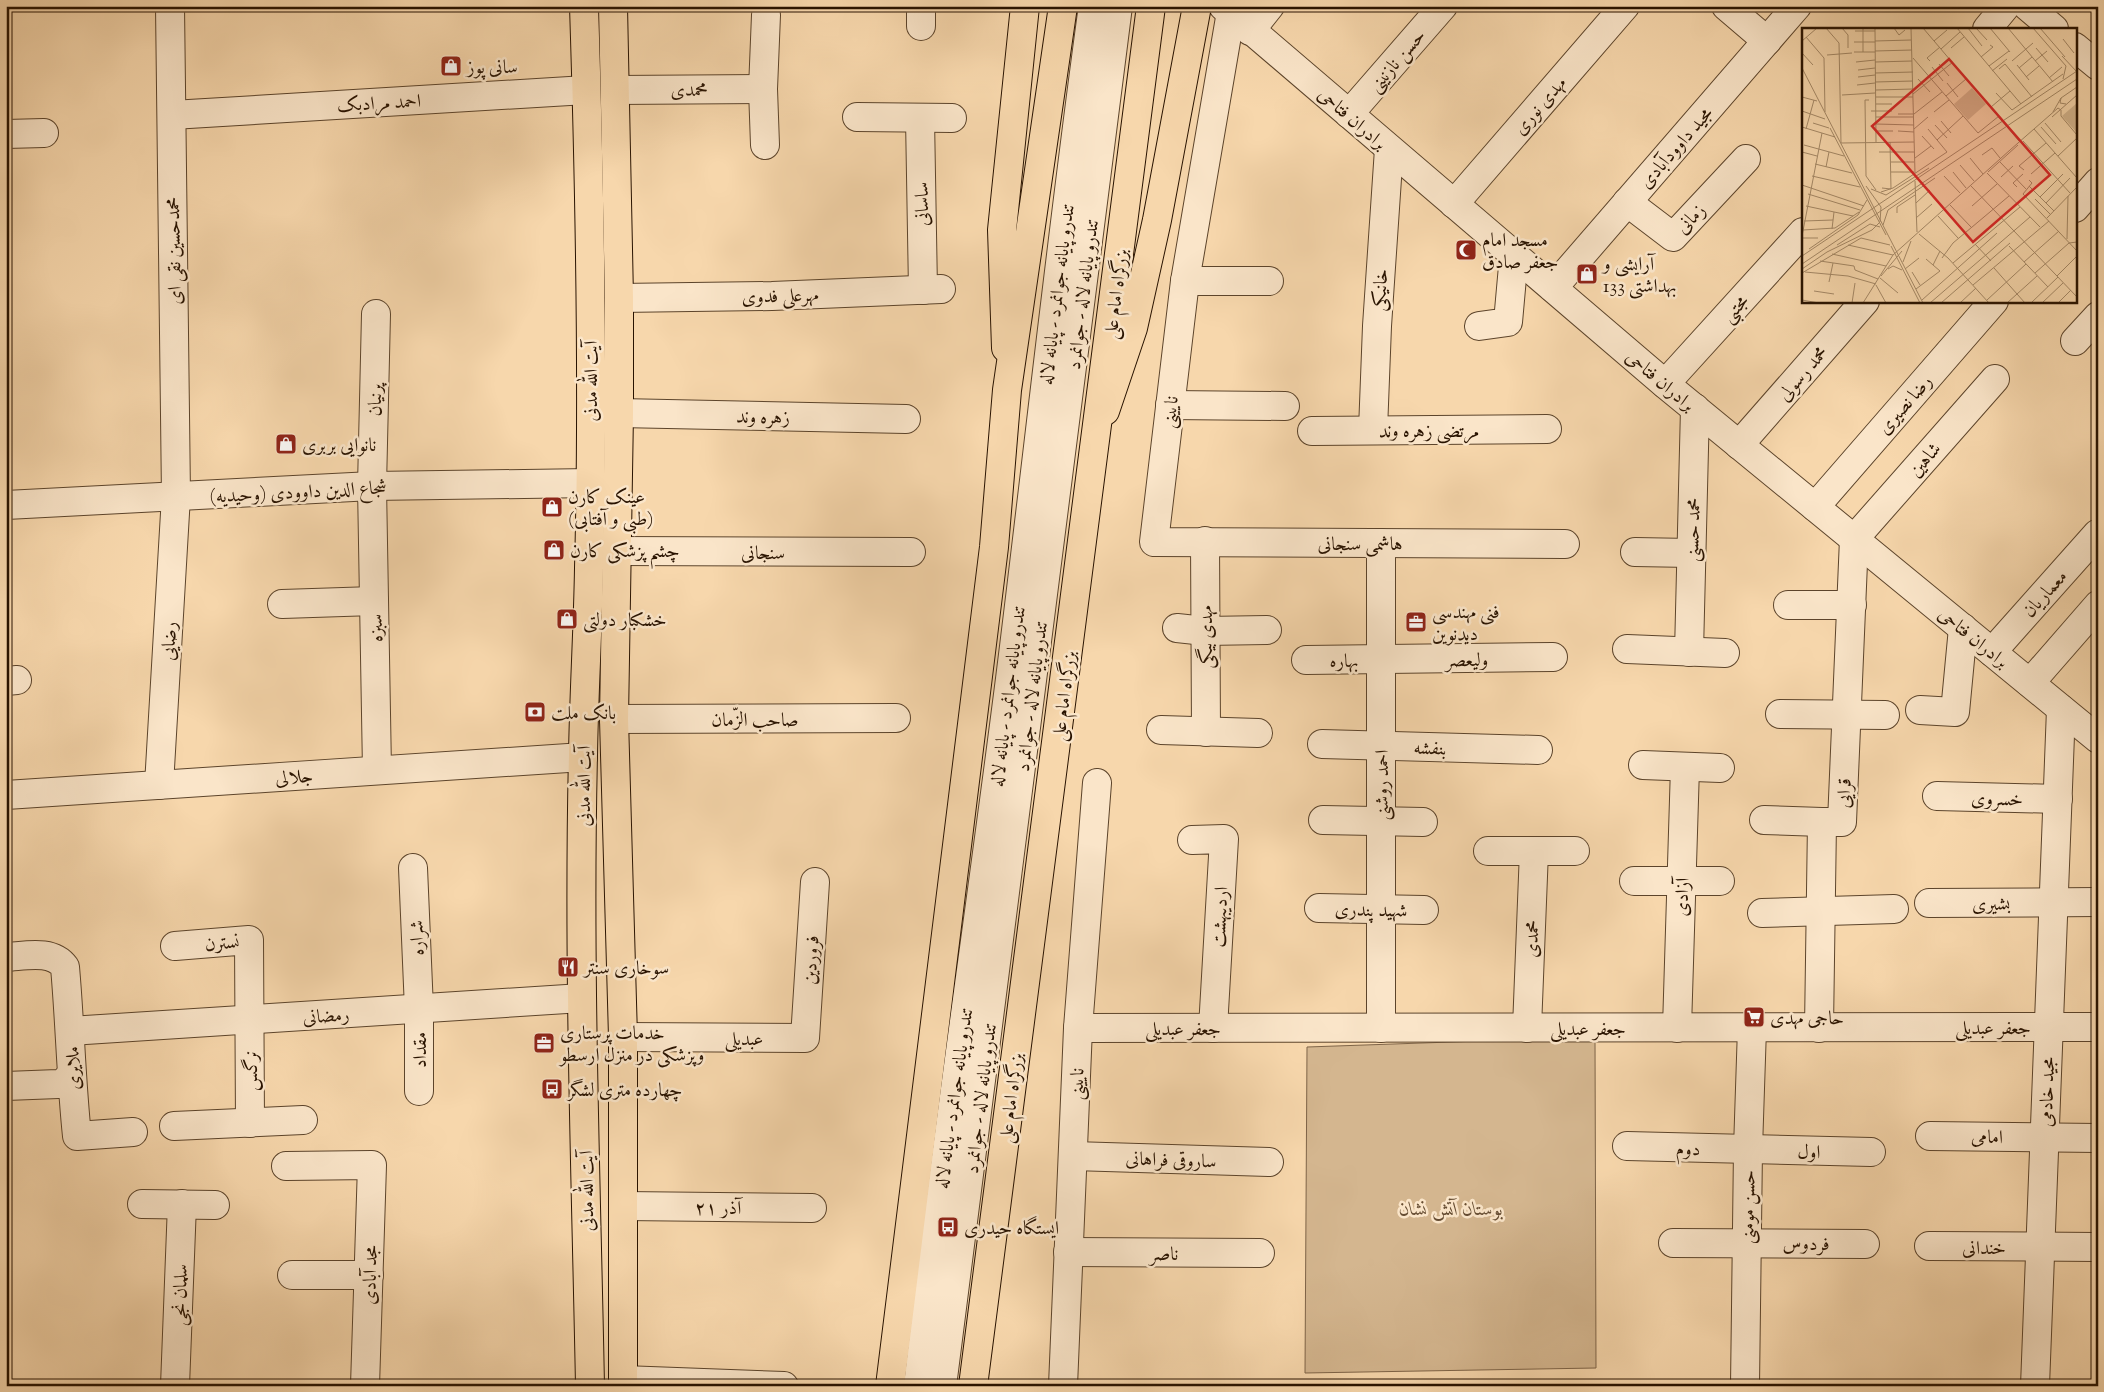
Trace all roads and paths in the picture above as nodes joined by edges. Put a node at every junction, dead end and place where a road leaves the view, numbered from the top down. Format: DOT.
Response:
graph roads {
  1 [pos="170,6"];
  2 [pos="584,6"];
  3 [pos="613,6"];
  4 [pos="1025,6"];
  5 [pos="1063,6"];
  6 [pos="1093,6"];
  7 [pos="1118,6"];
  8 [pos="1152,6"];
  9 [pos="1197,6"];
  10 [pos="1270,6"];
  11 [pos="1443,6"];
  12 [pos="1625,6"];
  13 [pos="1726,6"];
  14 [pos="1797,6"];
  15 [pos="2006,6"];
  16 [pos="2027,6"];
  17 [pos="1234,14"];
  18 [pos="766,15"];
  19 [pos="1988,28"];
  20 [pos="2053,28"];
  21 [pos="1767,41"];
  22 [pos="764,89"];
  23 [pos="586,90"];
  24 [pos="615,90"];
  25 [pos="1349,114"];
  26 [pos="172,115"];
  27 [pos="857,117"];
  28 [pos="920,118"];
  29 [pos="952,118"];
  30 [pos="44,133"];
  31 [pos="6,134"];
  32 [pos="765,145"];
  33 [pos="1389,149"];
  34 [pos="1746,160"];
  35 [pos="2098,182"];
  36 [pos="1628,202"];
  37 [pos="1454,204"];
  38 [pos="2076,207"];
  39 [pos="1802,233"];
  40 [pos="1514,255"];
  41 [pos="1185,281"];
  42 [pos="1269,281"];
  43 [pos="1553,288"];
  44 [pos="932,289"];
  45 [pos="619,298"];
  46 [pos="1865,302"];
  47 [pos="1993,302"];
  48 [pos="376,314"];
  49 [pos="2098,316"];
  50 [pos="1479,326"];
  51 [pos="2074,341"];
  52 [pos="1995,379"];
  53 [pos="1665,384"];
  54 [pos="1008,390"];
  55 [pos="1170,405"];
  56 [pos="1285,406"];
  57 [pos="1695,408"];
  58 [pos="619,414"];
  59 [pos="906,419"];
  60 [pos="1547,429"];
  61 [pos="1312,430"];
  62 [pos="1373,430"];
  63 [pos="1097,436"];
  64 [pos="1739,444"];
  65 [pos="590,483"];
  66 [pos="372,486"];
  67 [pos="176,496"];
  68 [pos="6,505"];
  69 [pos="1815,507"];
  70 [pos="2097,534"];
  71 [pos="1854,539"];
  72 [pos="1205,541"];
  73 [pos="1154,542"];
  74 [pos="1381,543"];
  75 [pos="1565,544"];
  76 [pos="616,551"];
  77 [pos="910,552"];
  78 [pos="1635,552"];
  79 [pos="1691,553"];
  80 [pos="374,601"];
  81 [pos="282,604"];
  82 [pos="1788,605"];
  83 [pos="1852,605"];
  84 [pos="2098,605"];
  85 [pos="1177,628"];
  86 [pos="1963,628"];
  87 [pos="1267,630"];
  88 [pos="1205,631"];
  89 [pos="1627,650"];
  90 [pos="1689,652"];
  91 [pos="1992,652"];
  92 [pos="1725,653"];
  93 [pos="1553,657"];
  94 [pos="1306,660"];
  95 [pos="1381,660"];
  96 [pos="2030,683"];
  97 [pos="2061,709"];
  98 [pos="1920,710"];
  99 [pos="1780,714"];
  100 [pos="1847,714"];
  101 [pos="1885,715"];
  102 [pos="896,718"];
  103 [pos="614,719"];
  104 [pos="1161,730"];
  105 [pos="1206,732"];
  106 [pos="1258,733"];
  107 [pos="2098,739"];
  108 [pos="1322,744"];
  109 [pos="1381,746"];
  110 [pos="1538,750"];
  111 [pos="583,757"];
  112 [pos="1643,765"];
  113 [pos="1685,767"];
  114 [pos="1720,768"];
  115 [pos="378,770"];
  116 [pos="1096,783"];
  117 [pos="159,785"];
  118 [pos="6,795"];
  119 [pos="1937,796"];
  120 [pos="2058,799"];
  121 [pos="1323,820"];
  122 [pos="1764,820"];
  123 [pos="1381,821"];
  124 [pos="1423,822"];
  125 [pos="1822,822"];
  126 [pos="1192,840"];
  127 [pos="1488,851"];
  128 [pos="1534,851"];
  129 [pos="1575,851"];
  130 [pos="413,868"];
  131 [pos="1634,881"];
  132 [pos="1720,881"];
  133 [pos="815,882"];
  134 [pos="1682,882"];
  135 [pos="2053,902"];
  136 [pos="2098,902"];
  137 [pos="1929,903"];
  138 [pos="1319,908"];
  139 [pos="1894,909"];
  140 [pos="1381,910"];
  141 [pos="1424,910"];
  142 [pos="1821,911"];
  143 [pos="1762,913"];
  144 [pos="176,946"];
  145 [pos="6,957"];
  146 [pos="582,998"];
  147 [pos="419,1009"];
  148 [pos="251,1020"];
  149 [pos="2048,1027"];
  150 [pos="2098,1027"];
  151 [pos="1078,1028"];
  152 [pos="1213,1028"];
  153 [pos="1381,1028"];
  154 [pos="1527,1028"];
  155 [pos="1677,1028"];
  156 [pos="1752,1028"];
  157 [pos="1819,1028"];
  158 [pos="70,1031"];
  159 [pos="623,1037"];
  160 [pos="805,1038"];
  161 [pos="71,1075"];
  162 [pos="6,1086"];
  163 [pos="419,1091"];
  164 [pos="303,1120"];
  165 [pos="250,1122"];
  166 [pos="174,1126"];
  167 [pos="133,1132"];
  168 [pos="1930,1136"];
  169 [pos="2044,1137"];
  170 [pos="2098,1138"];
  171 [pos="1628,1146"];
  172 [pos="1748,1149"];
  173 [pos="1871,1152"];
  174 [pos="1073,1156"];
  175 [pos="1269,1162"];
  176 [pos="286,1166"];
  177 [pos="142,1204"];
  178 [pos="182,1204"];
  179 [pos="215,1205"];
  180 [pos="624,1206"];
  181 [pos="812,1208"];
  182 [pos="1673,1243"];
  183 [pos="1746,1243"];
  184 [pos="1865,1244"];
  185 [pos="1929,1246"];
  186 [pos="2040,1247"];
  187 [pos="2098,1247"];
  188 [pos="1068,1252"];
  189 [pos="1260,1253"];
  190 [pos="292,1274"];
  191 [pos="369,1275"];
  192 [pos="589,1382"];
  193 [pos="623,1383"];
  194 [pos="175,1386"];
  195 [pos="365,1386"];
  196 [pos="784,1386"];
  197 [pos="890,1386"];
  198 [pos="918,1386"];
  199 [pos="942,1386"];
  200 [pos="973,1386"];
  201 [pos="1063,1386"];
  202 [pos="1745,1386"];
  203 [pos="2035,1386"];
  1 -- 26 [label="street, محمدحسین نقی ای"];
  2 -- 23 [label="main road, آیت الله مدنی"];
  3 -- 24 [label="main road, آیت الله مدنی"];
  4 -- 54 [label="main road"];
  5 -- 54 [label="main road"];
  6 -- 198 [label="street, تندرو پایانه جوانمرد - پایانه لاله"];
  7 -- 199 [label="street, تندرو پایانه لاله - جوانمرد"];
  8 -- 63 [label="main road, بزرگراه امام علی"];
  9 -- 63 [label="main road"];
  10 -- 17 [label="street"];
  11 -- 25 [label="street, حسن نازنینی"];
  12 -- 37 [label="street, مهدی نوری"];
  13 -- 21 [label="street"];
  14 -- 21 [label="street, مجید داوودآبادی"];
  15 -- 19 [label="street"];
  16 -- 20 [label="street"];
  17 -- 25 [label="street, برادران فتاحی"];
  17 -- 41 [label="street, نایینی"];
  18 -- 22 [label="street"];
  21 -- 36 [label="street, مجید داوودآبادی"];
  22 -- 24 [label="street, محمدی"];
  22 -- 32 [label="street"];
  23 -- 26 [label="street, احمد مرادبک"];
  23 -- 65 [label="main road, آیت الله مدنی"];
  24 -- 45 [label="main road, آیت الله مدنی"];
  25 -- 33 [label="street, برادران فتاحی"];
  26 -- 67 [label="street, محمدحسین نقی ای"];
  27 -- 28 [label="street"];
  28 -- 29 [label="street"];
  28 -- 44 [label="street, ساسانی"];
  30 -- 31 [label="street"];
  33 -- 37 [label="street, برادران فتاحی"];
  33 -- 62 [label="street, خانیکی"];
  34 -- 36 [label="street, زمانی"];
  35 -- 38 [label="street"];
  36 -- 43 [label="street, مجید داوودآبادی"];
  37 -- 40 [label="street, برادران فتاحی"];
  39 -- 53 [label="street, مجتبی"];
  40 -- 43 [label="street, برادران فتاحی"];
  40 -- 50 [label="street"];
  41 -- 42 [label="street"];
  41 -- 55 [label="street, نایینی"];
  43 -- 53 [label="street, برادران فتاحی"];
  44 -- 45 [label="street, مهرعلی فدوی"];
  45 -- 58 [label="main road, آیت الله مدنی"];
  46 -- 64 [label="street, محمد رسولی"];
  47 -- 69 [label="street, رضا نصیری"];
  48 -- 66 [label="street, پرنیان"];
  49 -- 51 [label="street"];
  52 -- 71 [label="street, شاهین"];
  53 -- 57 [label="street, برادران فتاحی"];
  54 -- 197 [label="main road"];
  55 -- 56 [label="street"];
  55 -- 73 [label="street, نایینی"];
  57 -- 64 [label="street, برادران فتاحی"];
  57 -- 79 [label="street, محمد حسنی"];
  58 -- 59 [label="street, زهره وند"];
  58 -- 76 [label="main road, آیت الله مدنی"];
  60 -- 62 [label="street, مرتضی زهره وند"];
  61 -- 62 [label="street, مرتضی زهره وند"];
  63 -- 200 [label="main road, بزرگراه امام علی"];
  64 -- 69 [label="street, برادران فتاحی"];
  65 -- 66 [label="street, شجاع الدین داوودی (وحیدیه)"];
  65 -- 111 [label="main road, آیت الله مدنی"];
  66 -- 67 [label="street, شجاع الدین داوودی (وحیدیه)"];
  66 -- 80 [label="street, سبزه"];
  67 -- 68 [label="street, شجاع الدین داوودی (وحیدیه)"];
  67 -- 117 [label="street, رضایی"];
  69 -- 71 [label="street, برادران فتاحی"];
  70 -- 91 [label="street, معماریان"];
  71 -- 83 [label="street, قرایی"];
  71 -- 86 [label="street, برادران فتاحی"];
  72 -- 73 [label="street, هاشمی سنجانی"];
  72 -- 74 [label="street, هاشمی سنجانی"];
  72 -- 88 [label="street, مهدی بیگی"];
  74 -- 75 [label="street, هاشمی سنجانی"];
  74 -- 95 [label="street, احمد روشنی"];
  76 -- 77 [label="street, سنجانی"];
  76 -- 103 [label="main road, آیت الله مدنی"];
  78 -- 79 [label="street"];
  79 -- 90 [label="street, محمد حسنی"];
  80 -- 81 [label="street"];
  80 -- 115 [label="street, سبزه"];
  82 -- 83 [label="street"];
  83 -- 100 [label="street, قرایی"];
  84 -- 96 [label="street"];
  85 -- 88 [label="street"];
  86 -- 91 [label="street, برادران فتاحی"];
  86 -- 98 [label="street"];
  87 -- 88 [label="street"];
  88 -- 105 [label="street, مهدی بیگی"];
  89 -- 90 [label="street"];
  90 -- 92 [label="street"];
  91 -- 96 [label="street, برادران فتاحی"];
  93 -- 95 [label="street, ولیعصر"];
  94 -- 95 [label="street, بهاره"];
  95 -- 109 [label="street, احمد روشنی"];
  96 -- 97 [label="street, برادران فتاحی"];
  97 -- 107 [label="street, برادران فتاحی"];
  97 -- 120 [label="street, مجید خادمی"];
  99 -- 100 [label="street"];
  100 -- 101 [label="street"];
  100 -- 125 [label="street, قرایی"];
  102 -- 103 [label="street, صاحب الزّمان"];
  103 -- 159 [label="main road, آیت الله مدنی"];
  104 -- 105 [label="street"];
  105 -- 106 [label="street"];
  108 -- 109 [label="street, بنفشه"];
  109 -- 110 [label="street, بنفشه"];
  109 -- 123 [label="street, احمد روشنی"];
  111 -- 115 [label="street, جلالی"];
  111 -- 146 [label="main road, آیت الله مدنی"];
  112 -- 113 [label="street"];
  113 -- 114 [label="street"];
  113 -- 134 [label="street, آزادی"];
  115 -- 117 [label="street, جلالی"];
  116 -- 151 [label="street, نایینی"];
  117 -- 118 [label="street, جلالی"];
  119 -- 120 [label="street, خسروی"];
  120 -- 135 [label="street, مجید خادمی"];
  121 -- 123 [label="street"];
  122 -- 125 [label="street"];
  123 -- 124 [label="street"];
  123 -- 140 [label="street, احمد روشنی"];
  125 -- 142 [label="street, قرایی"];
  126 -- 152 [label="street, اردیبهشت"];
  127 -- 128 [label="street"];
  128 -- 129 [label="street"];
  128 -- 154 [label="street, محمدی"];
  130 -- 147 [label="street, شراره"];
  131 -- 134 [label="street"];
  132 -- 134 [label="street"];
  133 -- 160 [label="street, فروردین"];
  134 -- 155 [label="street, آزادی"];
  135 -- 136 [label="street, بشیری"];
  135 -- 137 [label="street, بشیری"];
  135 -- 149 [label="street, مجید خادمی"];
  138 -- 140 [label="street, شهید پندری"];
  139 -- 142 [label="street"];
  140 -- 141 [label="street, شهید پندری"];
  140 -- 153 [label="street, احمد روشنی"];
  142 -- 143 [label="street"];
  142 -- 157 [label="street, قرایی"];
  144 -- 148 [label="street, نسترن"];
  145 -- 158 [label="street, ملایری"];
  146 -- 147 [label="street, رمضانی"];
  146 -- 192 [label="main road, آیت الله مدنی"];
  147 -- 148 [label="street, رمضانی"];
  147 -- 163 [label="street, مقداد"];
  148 -- 158 [label="street, رمضانی"];
  148 -- 165 [label="street, نرگس"];
  149 -- 150 [label="street, جعفر عبدیلی"];
  149 -- 157 [label="street, جعفر عبدیلی"];
  149 -- 169 [label="street, مجید خادمی"];
  151 -- 152 [label="street, جعفر عبدیلی"];
  151 -- 174 [label="street, نایینی"];
  152 -- 153 [label="street, جعفر عبدیلی"];
  153 -- 154 [label="street, جعفر عبدیلی"];
  154 -- 155 [label="street, جعفر عبدیلی"];
  155 -- 156 [label="street, جعفر عبدیلی"];
  156 -- 157 [label="street, جعفر عبدیلی"];
  156 -- 172 [label="street, حسن مومنی"];
  158 -- 161 [label="street, ملایری"];
  159 -- 160 [label="street, عبدیلی"];
  159 -- 180 [label="main road, آیت الله مدنی"];
  161 -- 162 [label="street"];
  161 -- 167 [label="street, ملایری"];
  164 -- 165 [label="street"];
  165 -- 166 [label="street"];
  168 -- 169 [label="street, امامی"];
  169 -- 170 [label="street, امامی"];
  169 -- 186 [label="street, مجید خادمی"];
  171 -- 172 [label="street, دوم"];
  172 -- 173 [label="street, اول"];
  172 -- 183 [label="street, حسن مومنی"];
  174 -- 175 [label="street, ساروقی فراهانی"];
  174 -- 188 [label="street, نایینی"];
  176 -- 191 [label="street, مجد آبادی"];
  177 -- 178 [label="street"];
  178 -- 179 [label="street"];
  178 -- 194 [label="street, سلمان نجی"];
  180 -- 181 [label="street, آذر ۲۱"];
  180 -- 193 [label="main road, آیت الله مدنی"];
  182 -- 183 [label="street, فردوس"];
  183 -- 184 [label="street, فردوس"];
  183 -- 202 [label="street, حسن مومنی"];
  185 -- 186 [label="street, خندانی"];
  186 -- 187 [label="street, خندانی"];
  186 -- 203 [label="street, مجید خادمی"];
  188 -- 189 [label="street, ناصر"];
  188 -- 201 [label="street, نایینی"];
  190 -- 191 [label="street"];
  191 -- 195 [label="street, مجد آبادی"];
  192 -- 193 [label="main road"];
  193 -- 196 [label="street"];
}
